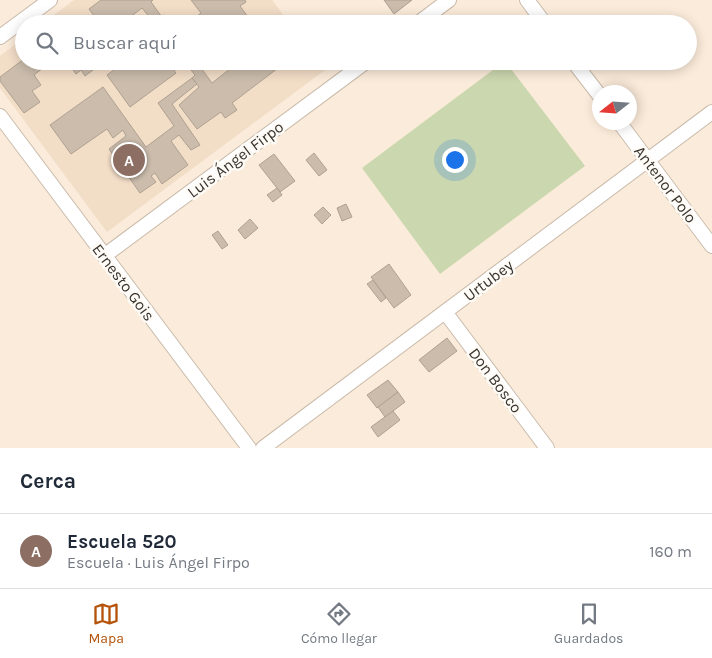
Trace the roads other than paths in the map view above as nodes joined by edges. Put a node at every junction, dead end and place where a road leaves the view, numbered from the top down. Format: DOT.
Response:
graph roads {
  1 [pos="50,0"];
  2 [pos="449,0"];
  3 [pos="527,0"];
  4 [pos="30,15"];
  5 [pos="429,15"];
  6 [pos="538,15"];
  7 [pos="15,26"];
  8 [pos="0,37"];
  9 [pos="354,70"];
  10 [pos="580,70"];
  11 [pos="592,86"];
  12 [pos="712,112"];
  13 [pos="0,116"];
  14 [pos="625,130"];
  15 [pos="647,160"];
  16 [pos="712,246"];
  17 [pos="104,256"];
  18 [pos="445,312"];
  19 [pos="249,448"];
  20 [pos="263,448"];
  21 [pos="547,448"];
  1 -- 4 [label="street"];
  2 -- 5 [label="street"];
  3 -- 6 [label="street"];
  7 -- 8 [label="street"];
  9 -- 17 [label="street, Luis Ángel Firpo"];
  10 -- 11 [label="street"];
  12 -- 15 [label="street, Urtubey"];
  13 -- 17 [label="street, Ernesto Gois"];
  14 -- 15 [label="street, Antenor Polo"];
  15 -- 16 [label="street, Antenor Polo"];
  15 -- 18 [label="street, Urtubey"];
  17 -- 19 [label="street, Ernesto Gois"];
  18 -- 20 [label="street, Urtubey"];
  18 -- 21 [label="street, Don Bosco"];
}
